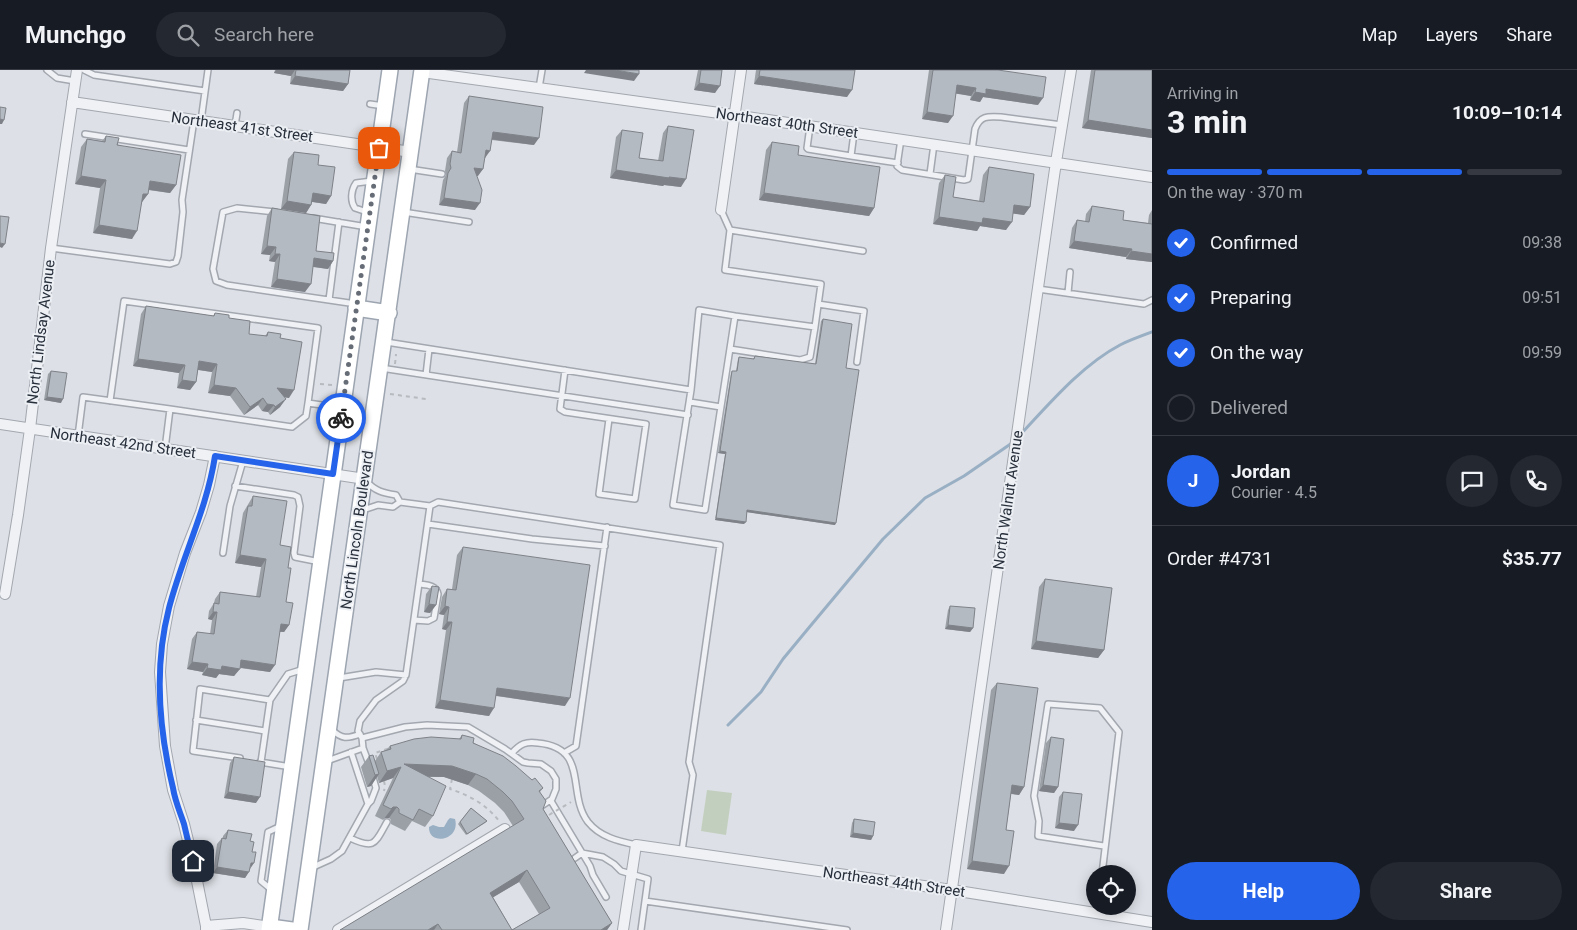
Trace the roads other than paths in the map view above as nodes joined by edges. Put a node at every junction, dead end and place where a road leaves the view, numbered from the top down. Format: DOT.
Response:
graph roads {
  1 [pos="47,70"];
  2 [pos="77,70"];
  3 [pos="84,70"];
  4 [pos="208,70"];
  5 [pos="390,70"];
  6 [pos="542,70"];
  7 [pos="741,70"];
  8 [pos="1071,70"];
  9 [pos="422,71"];
  10 [pos="75,81"];
  11 [pos="539,88"];
  12 [pos="205,92"];
  13 [pos="72,102"];
  14 [pos="370,104"];
  15 [pos="385,106"];
  16 [pos="237,113"];
  17 [pos="734,115"];
  18 [pos="197,121"];
  19 [pos="1062,125"];
  20 [pos="235,126"];
  21 [pos="810,126"];
  22 [pos="854,133"];
  23 [pos="84,134"];
  24 [pos="901,139"];
  25 [pos="934,144"];
  26 [pos="379,148"];
  27 [pos="189,150"];
  28 [pos="971,150"];
  29 [pos="411,152"];
  30 [pos="851,156"];
  31 [pos="1056,162"];
  32 [pos="898,163"];
  33 [pos="409,169"];
  34 [pos="442,174"];
  35 [pos="930,174"];
  36 [pos="1152,177"];
  37 [pos="721,210"];
  38 [pos="403,212"];
  39 [pos="281,213"];
  40 [pos="310,218"];
  41 [pos="369,220"];
  42 [pos="339,222"];
  43 [pos="469,222"];
  44 [pos="730,230"];
  45 [pos="51,248"];
  46 [pos="863,251"];
  47 [pos="1070,272"];
  48 [pos="1038,289"];
  49 [pos="1068,293"];
  50 [pos="329,300"];
  51 [pos="1152,300"];
  52 [pos="818,304"];
  53 [pos="357,306"];
  54 [pos="388,314"];
  55 [pos="735,316"];
  56 [pos="815,327"];
  57 [pos="384,342"];
  58 [pos="429,349"];
  59 [pos="730,349"];
  60 [pos="857,362"];
  61 [pos="388,367"];
  62 [pos="565,370"];
  63 [pos="426,375"];
  64 [pos="691,390"];
  65 [pos="562,395"];
  66 [pos="110,401"];
  67 [pos="690,402"];
  68 [pos="308,403"];
  69 [pos="721,407"];
  70 [pos="342,408"];
  71 [pos="170,409"];
  72 [pos="688,414"];
  73 [pos="609,419"];
  74 [pos="0,424"];
  75 [pos="30,429"];
  76 [pos="78,436"];
  77 [pos="165,449"];
  78 [pos="215,456"];
  79 [pos="243,461"];
  80 [pos="333,474"];
  81 [pos="365,479"];
  82 [pos="235,486"];
  83 [pos="400,502"];
  84 [pos="430,506"];
  85 [pos="360,510"];
  86 [pos="428,524"];
  87 [pos="607,527"];
  88 [pos="605,546"];
  89 [pos="223,553"];
  90 [pos="320,562"];
  91 [pos="419,584"];
  92 [pos="5,594"];
  93 [pos="414,620"];
  94 [pos="306,668"];
  95 [pos="406,674"];
  96 [pos="336,679"];
  97 [pos="270,700"];
  98 [pos="196,720"];
  99 [pos="329,727"];
  100 [pos="266,731"];
  101 [pos="361,736"];
  102 [pos="364,748"];
  103 [pos="352,752"];
  104 [pos="564,753"];
  105 [pos="512,754"];
  106 [pos="242,759"];
  107 [pos="252,760"];
  108 [pos="262,762"];
  109 [pos="324,762"];
  110 [pos="292,767"];
  111 [pos="551,801"];
  112 [pos="368,804"];
  113 [pos="543,805"];
  114 [pos="386,822"];
  115 [pos="505,829"];
  116 [pos="350,838"];
  117 [pos="636,845"];
  118 [pos="1104,846"];
  119 [pos="682,851"];
  120 [pos="582,853"];
  121 [pos="571,862"];
  122 [pos="1103,865"];
  123 [pos="309,870"];
  124 [pos="631,874"];
  125 [pos="952,890"];
  126 [pos="606,897"];
  127 [pos="645,901"];
  128 [pos="1086,908"];
  129 [pos="1120,915"];
  130 [pos="1152,922"];
  131 [pos="206,928"];
  132 [pos="269,928"];
  133 [pos="292,930"];
  134 [pos="300,930"];
  135 [pos="338,930"];
  136 [pos="623,930"];
  137 [pos="641,930"];
  138 [pos="847,930"];
  139 [pos="946,930"];
  1 -- 10 [label="lane"];
  2 -- 10 [label="street, North Lindsay Avenue"];
  3 -- 12 [label="lane"];
  4 -- 12 [label="lane"];
  5 -- 15 [label="main road, North Lincoln Boulevard"];
  6 -- 11 [label="lane"];
  7 -- 17 [label="street"];
  8 -- 19 [label="street, North Walnut Avenue"];
  9 -- 11 [label="street, Northeast 40th Street"];
  9 -- 29 [label="main road, North Lincoln Boulevard"];
  10 -- 13 [label="street, North Lindsay Avenue"];
  11 -- 17 [label="street, Northeast 40th Street"];
  12 -- 18 [label="lane"];
  13 -- 18 [label="street, Northeast 41st Street"];
  13 -- 45 [label="street, North Lindsay Avenue"];
  14 -- 15 [label="lane"];
  15 -- 26 [label="main road, North Lincoln Boulevard"];
  16 -- 20 [label="lane"];
  17 -- 21 [label="street, Northeast 40th Street"];
  17 -- 37 [label="street"];
  18 -- 20 [label="street, Northeast 41st Street"];
  18 -- 27 [label="lane"];
  19 -- 28 [label="lane"];
  19 -- 31 [label="street, North Walnut Avenue"];
  20 -- 26 [label="street, Northeast 41st Street"];
  21 -- 22 [label="street, Northeast 40th Street"];
  21 -- 30 [label="lane"];
  22 -- 24 [label="street, Northeast 40th Street"];
  22 -- 30 [label="lane"];
  23 -- 27 [label="lane"];
  24 -- 25 [label="street, Northeast 40th Street"];
  24 -- 32 [label="lane"];
  25 -- 28 [label="street, Northeast 40th Street"];
  25 -- 35 [label="lane"];
  26 -- 29 [label="street, Northeast 41st Street"];
  26 -- 41 [label="main road, North Lincoln Boulevard"];
  27 -- 45 [label="lane"];
  28 -- 31 [label="street, Northeast 40th Street"];
  28 -- 35 [label="lane"];
  29 -- 33 [label="main road, North Lincoln Boulevard"];
  30 -- 32 [label="lane"];
  31 -- 36 [label="street, Northeast 40th Street"];
  31 -- 48 [label="street, North Walnut Avenue"];
  32 -- 35 [label="lane"];
  33 -- 34 [label="lane"];
  33 -- 38 [label="main road, North Lincoln Boulevard"];
  37 -- 44 [label="lane"];
  38 -- 43 [label="lane"];
  38 -- 54 [label="main road, North Lincoln Boulevard"];
  39 -- 50 [label="lane"];
  40 -- 42 [label="lane"];
  41 -- 42 [label="lane"];
  41 -- 53 [label="main road, North Lincoln Boulevard"];
  42 -- 50 [label="lane"];
  44 -- 46 [label="lane"];
  44 -- 52 [label="lane"];
  45 -- 75 [label="street, North Lindsay Avenue"];
  47 -- 49 [label="lane"];
  48 -- 49 [label="lane"];
  48 -- 125 [label="street, North Walnut Avenue"];
  49 -- 51 [label="lane"];
  50 -- 53 [label="lane"];
  52 -- 56 [label="lane"];
  52 -- 60 [label="lane"];
  53 -- 54 [label="main road"];
  53 -- 70 [label="main road, North Lincoln Boulevard"];
  54 -- 57 [label="main road, North Lincoln Boulevard"];
  55 -- 56 [label="lane"];
  55 -- 59 [label="lane"];
  55 -- 64 [label="lane"];
  56 -- 59 [label="lane"];
  57 -- 58 [label="lane"];
  57 -- 61 [label="main road, North Lincoln Boulevard"];
  58 -- 62 [label="lane"];
  58 -- 63 [label="lane"];
  59 -- 69 [label="lane"];
  61 -- 63 [label="lane"];
  61 -- 81 [label="main road, North Lincoln Boulevard"];
  62 -- 64 [label="lane"];
  62 -- 65 [label="lane"];
  63 -- 65 [label="lane"];
  64 -- 67 [label="lane"];
  65 -- 72 [label="lane"];
  65 -- 73 [label="lane"];
  66 -- 68 [label="lane"];
  66 -- 71 [label="lane"];
  66 -- 76 [label="lane"];
  67 -- 69 [label="lane"];
  67 -- 72 [label="lane"];
  68 -- 70 [label="lane"];
  68 -- 71 [label="lane"];
  69 -- 72 [label="lane"];
  70 -- 80 [label="main road, North Lincoln Boulevard"];
  71 -- 77 [label="lane"];
  73 -- 73 [label="lane"];
  74 -- 75 [label="street, Northeast 42nd Street"];
  75 -- 76 [label="street, Northeast 42nd Street"];
  75 -- 92 [label="street, North Lindsay Avenue"];
  76 -- 77 [label="street, Northeast 42nd Street"];
  77 -- 78 [label="street, Northeast 42nd Street"];
  78 -- 79 [label="street, Northeast 42nd Street"];
  78 -- 131 [label="street"];
  79 -- 80 [label="street, Northeast 42nd Street"];
  79 -- 82 [label="lane"];
  80 -- 81 [label="street, Northeast 42nd Street"];
  80 -- 90 [label="main road, North Lincoln Boulevard"];
  81 -- 83 [label="lane"];
  81 -- 85 [label="main road, North Lincoln Boulevard"];
  82 -- 89 [label="lane"];
  82 -- 90 [label="lane"];
  83 -- 84 [label="lane"];
  83 -- 85 [label="lane"];
  84 -- 86 [label="lane"];
  84 -- 87 [label="lane"];
  85 -- 96 [label="main road, North Lincoln Boulevard"];
  86 -- 88 [label="lane"];
  86 -- 91 [label="lane"];
  87 -- 88 [label="lane"];
  87 -- 119 [label="lane"];
  88 -- 104 [label="lane"];
  90 -- 94 [label="main road, North Lincoln Boulevard"];
  91 -- 93 [label="lane"];
  91 -- 93 [label="lane"];
  93 -- 95 [label="lane"];
  94 -- 97 [label="lane"];
  94 -- 110 [label="main road, North Lincoln Boulevard"];
  95 -- 96 [label="lane"];
  95 -- 101 [label="lane"];
  96 -- 99 [label="main road, North Lincoln Boulevard"];
  97 -- 98 [label="lane"];
  97 -- 100 [label="lane"];
  98 -- 100 [label="lane"];
  98 -- 106 [label="lane"];
  99 -- 101 [label="lane"];
  99 -- 109 [label="main road, North Lincoln Boulevard"];
  100 -- 108 [label="lane"];
  101 -- 102 [label="lane"];
  101 -- 105 [label="lane"];
  102 -- 103 [label="lane"];
  102 -- 112 [label="lane"];
  103 -- 109 [label="lane"];
  103 -- 112 [label="lane"];
  104 -- 105 [label="lane"];
  104 -- 117 [label="lane"];
  105 -- 111 [label="lane"];
  107 -- 108 [label="lane"];
  108 -- 110 [label="lane"];
  109 -- 123 [label="main road, North Lincoln Boulevard"];
  110 -- 132 [label="main road, North Lincoln Boulevard"];
  111 -- 113 [label="lane"];
  111 -- 120 [label="lane"];
  112 -- 116 [label="lane"];
  114 -- 116 [label="lane"];
  115 -- 135 [label="street"];
  116 -- 123 [label="lane"];
  117 -- 119 [label="street, Northeast 44th Street"];
  117 -- 124 [label="street"];
  118 -- 118 [label="lane"];
  118 -- 122 [label="lane"];
  119 -- 125 [label="street, Northeast 44th Street"];
  120 -- 121 [label="lane"];
  120 -- 124 [label="lane"];
  120 -- 126 [label="lane"];
  123 -- 134 [label="main road, North Lincoln Boulevard"];
  124 -- 127 [label="lane"];
  124 -- 136 [label="street"];
  125 -- 128 [label="street, Northeast 44th Street"];
  125 -- 139 [label="street, North Walnut Avenue"];
  127 -- 137 [label="lane"];
  127 -- 138 [label="lane"];
  129 -- 130 [label="street, Northeast 44th Street"];
  131 -- 132 [label="street"];
  132 -- 133 [label="main road"];
}
